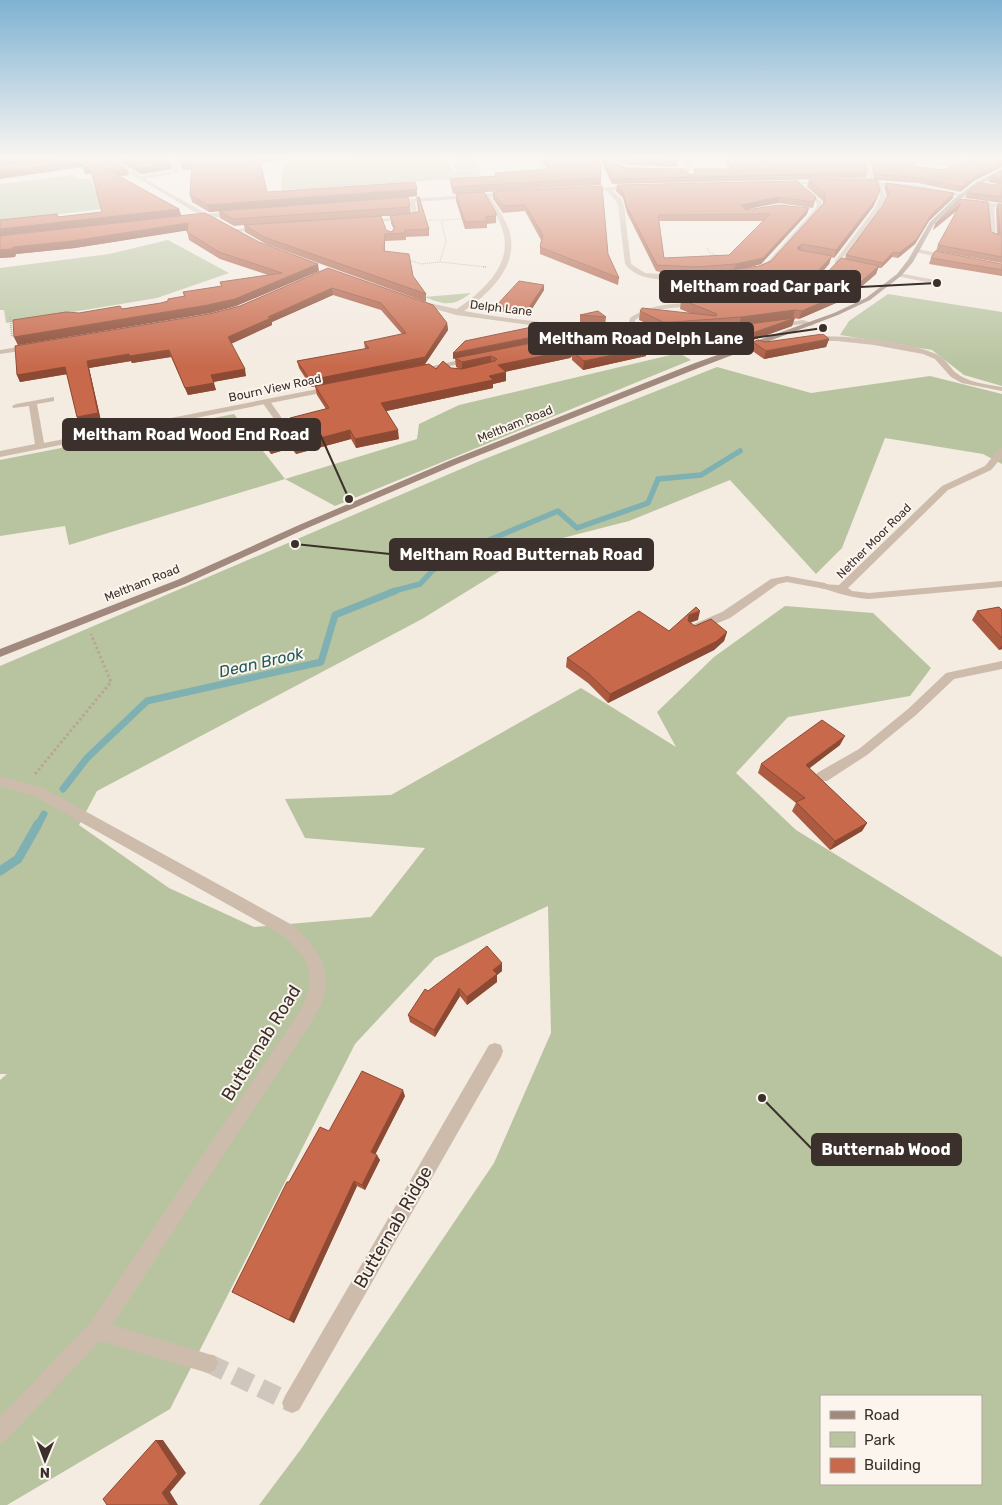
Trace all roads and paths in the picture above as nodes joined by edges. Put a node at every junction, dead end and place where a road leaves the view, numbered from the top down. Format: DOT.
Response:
graph roads {
  1 [pos="226,227"];
  2 [pos="444,227"];
  3 [pos="503,227"];
  4 [pos="624,227"];
  5 [pos="801,227"];
  6 [pos="863,227"];
  7 [pos="930,227"];
  8 [pos="993,227"];
  9 [pos="270,228"];
  10 [pos="232,230"];
  11 [pos="994,238"];
  12 [pos="248,239"];
  13 [pos="707,248"];
  14 [pos="917,251"];
  15 [pos="724,258"];
  16 [pos="955,258"];
  17 [pos="404,259"];
  18 [pos="828,261"];
  19 [pos="440,262"];
  20 [pos="845,264"];
  21 [pos="835,265"];
  22 [pos="501,269"];
  23 [pos="748,273"];
  24 [pos="899,275"];
  25 [pos="681,276"];
  26 [pos="935,282"];
  27 [pos="411,300"];
  28 [pos="704,304"];
  29 [pos="456,313"];
  30 [pos="811,324"];
  31 [pos="766,326"];
  32 [pos="612,331"];
  33 [pos="631,332"];
  34 [pos="700,333"];
  35 [pos="672,335"];
  36 [pos="583,337"];
  37 [pos="801,341"];
  38 [pos="782,344"];
  39 [pos="43,345"];
  40 [pos="756,345"];
  41 [pos="614,349"];
  42 [pos="0,352"];
  43 [pos="486,357"];
  44 [pos="447,365"];
  45 [pos="410,372"];
  46 [pos="455,373"];
  47 [pos="345,386"];
  48 [pos="1002,389"];
  49 [pos="51,400"];
  50 [pos="266,402"];
  51 [pos="33,403"];
  52 [pos="16,406"];
  53 [pos="294,441"];
  54 [pos="40,446"];
  55 [pos="1002,451"];
  56 [pos="0,454"];
  57 [pos="1002,584"];
  58 [pos="842,589"];
  59 [pos="85,619"];
  60 [pos="692,629"];
  61 [pos="0,653"];
  62 [pos="1002,665"];
  63 [pos="822,777"];
  64 [pos="0,781"];
  65 [pos="23,788"];
  66 [pos="495,1051"];
  67 [pos="97,1330"];
  68 [pos="208,1364"];
  69 [pos="292,1403"];
  70 [pos="0,1432"];
  1 -- 10 [label="street"];
  2 -- 19 [label="path"];
  3 -- 22 [label="street"];
  4 -- 25 [label="street"];
  5 -- 23 [label="street"];
  6 -- 21 [label="street"];
  7 -- 14 [label="main road, Meltham Road"];
  8 -- 11 [label="street"];
  9 -- 10 [label="street"];
  10 -- 12 [label="street"];
  13 -- 15 [label="path"];
  14 -- 16 [label="street"];
  14 -- 24 [label="main road, Meltham Road"];
  17 -- 19 [label="path"];
  18 -- 21 [label="street"];
  19 -- 22 [label="path"];
  20 -- 21 [label="street"];
  22 -- 29 [label="street"];
  24 -- 26 [label="street"];
  24 -- 30 [label="main road, Meltham Road"];
  27 -- 29 [label="street, Delph Lane"];
  28 -- 33 [label="street"];
  29 -- 32 [label="street, Delph Lane"];
  30 -- 31 [label="street"];
  30 -- 40 [label="main road, Meltham Road"];
  32 -- 33 [label="street, Delph Lane"];
  32 -- 36 [label="street"];
  33 -- 35 [label="street, Delph Lane"];
  34 -- 35 [label="street, Delph Lane"];
  35 -- 41 [label="street"];
  37 -- 48 [label="street"];
  38 -- 40 [label="street"];
  39 -- 42 [label="street"];
  40 -- 59 [label="main road, Meltham Road"];
  43 -- 44 [label="street"];
  44 -- 45 [label="street"];
  44 -- 46 [label="street"];
  47 -- 50 [label="street, Bourn View Road"];
  49 -- 51 [label="street"];
  50 -- 53 [label="street"];
  50 -- 54 [label="street, Bourn View Road"];
  51 -- 52 [label="street"];
  51 -- 54 [label="street"];
  54 -- 56 [label="street, Bourn View Road"];
  55 -- 58 [label="street, Nether Moor Road"];
  57 -- 58 [label="street, Nether Moor Road"];
  58 -- 60 [label="street"];
  59 -- 61 [label="main road, Meltham Road"];
  59 -- 65 [label="path"];
  62 -- 63 [label="street"];
  64 -- 65 [label="street, Butternab Road"];
  65 -- 67 [label="street, Butternab Road"];
  66 -- 69 [label="street, Butternab Ridge"];
  67 -- 68 [label="street"];
  67 -- 70 [label="street, Butternab Road"];
}
